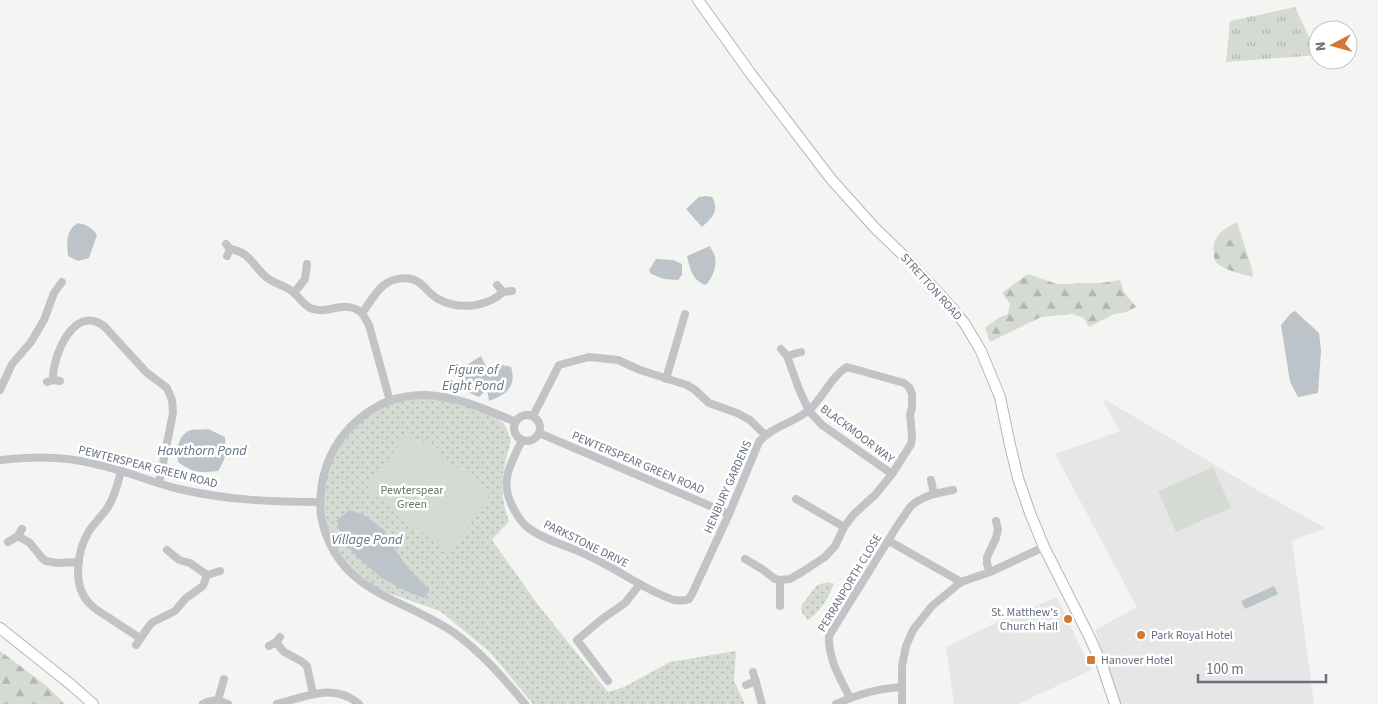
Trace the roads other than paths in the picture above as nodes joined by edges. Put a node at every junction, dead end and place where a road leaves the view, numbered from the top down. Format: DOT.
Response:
graph roads {
  1 [pos="698,0"];
  2 [pos="228,250"];
  3 [pos="307,264"];
  4 [pos="62,282"];
  5 [pos="497,285"];
  6 [pos="512,291"];
  7 [pos="294,292"];
  8 [pos="503,292"];
  9 [pos="362,312"];
  10 [pos="685,314"];
  11 [pos="781,349"];
  12 [pos="801,352"];
  13 [pos="787,356"];
  14 [pos="666,379"];
  15 [pos="53,381"];
  16 [pos="0,390"];
  17 [pos="390,401"];
  18 [pos="808,411"];
  19 [pos="533,416"];
  20 [pos="516,422"];
  21 [pos="539,433"];
  22 [pos="765,435"];
  23 [pos="522,440"];
  24 [pos="0,460"];
  25 [pos="121,471"];
  26 [pos="892,474"];
  27 [pos="931,480"];
  28 [pos="159,483"];
  29 [pos="953,490"];
  30 [pos="934,494"];
  31 [pos="796,499"];
  32 [pos="320,502"];
  33 [pos="729,514"];
  34 [pos="996,521"];
  35 [pos="844,527"];
  36 [pos="889,541"];
  37 [pos="8,542"];
  38 [pos="1044,547"];
  39 [pos="167,549"];
  40 [pos="744,559"];
  41 [pos="79,562"];
  42 [pos="220,571"];
  43 [pos="990,572"];
  44 [pos="207,575"];
  45 [pos="780,580"];
  46 [pos="961,582"];
  47 [pos="640,584"];
  48 [pos="692,594"];
  49 [pos="780,606"];
  50 [pos="0,628"];
  51 [pos="275,642"];
  52 [pos="753,672"];
  53 [pos="224,679"];
  54 [pos="608,681"];
  55 [pos="756,681"];
  56 [pos="746,685"];
  57 [pos="901,687"];
  58 [pos="313,694"];
  59 [pos="850,698"];
  60 [pos="218,700"];
  61 [pos="294,702"];
  62 [pos="93,704"];
  63 [pos="203,704"];
  64 [pos="228,704"];
  65 [pos="277,704"];
  66 [pos="359,704"];
  67 [pos="525,704"];
  68 [pos="762,704"];
  69 [pos="836,704"];
  70 [pos="902,704"];
  71 [pos="1116,704"];
  1 -- 38 [label="main road, STRETTON ROAD"];
  2 -- 7 [label="street"];
  3 -- 7 [label="street"];
  4 -- 16 [label="street"];
  5 -- 8 [label="street"];
  6 -- 8 [label="street"];
  7 -- 9 [label="street"];
  8 -- 9 [label="street"];
  9 -- 17 [label="street"];
  10 -- 14 [label="street"];
  11 -- 13 [label="street"];
  12 -- 13 [label="street"];
  13 -- 18 [label="street"];
  14 -- 19 [label="street"];
  14 -- 22 [label="street"];
  15 -- 28 [label="street"];
  17 -- 20 [label="street"];
  17 -- 32 [label="street"];
  18 -- 22 [label="street, HENBURY GARDENS"];
  18 -- 26 [label="street, BLACKMOOR WAY"];
  18 -- 26 [label="street"];
  19 -- 20 [label="street"];
  19 -- 21 [label="street"];
  20 -- 23 [label="street"];
  21 -- 23 [label="street"];
  21 -- 33 [label="street, PEWTERSPEAR GREEN ROAD"];
  22 -- 33 [label="street, HENBURY GARDENS"];
  23 -- 47 [label="street, PARKSTONE DRIVE"];
  24 -- 25 [label="street, PEWTERSPEAR GREEN ROAD"];
  25 -- 28 [label="street, PEWTERSPEAR GREEN ROAD"];
  25 -- 41 [label="street"];
  26 -- 35 [label="street"];
  27 -- 30 [label="street"];
  28 -- 32 [label="street, PEWTERSPEAR GREEN ROAD"];
  29 -- 30 [label="street, PERRANPORTH CLOSE"];
  30 -- 36 [label="street, PERRANPORTH CLOSE"];
  31 -- 35 [label="street"];
  32 -- 67 [label="street"];
  33 -- 48 [label="street, HENBURY GARDENS"];
  34 -- 43 [label="street"];
  35 -- 45 [label="street"];
  36 -- 46 [label="street"];
  36 -- 59 [label="street, PERRANPORTH CLOSE"];
  37 -- 41 [label="street"];
  38 -- 43 [label="street"];
  38 -- 71 [label="main road, STRETTON ROAD"];
  39 -- 44 [label="street"];
  40 -- 45 [label="street"];
  41 -- 44 [label="street"];
  42 -- 44 [label="street"];
  43 -- 46 [label="street"];
  45 -- 49 [label="street"];
  46 -- 57 [label="street"];
  47 -- 48 [label="street, PARKSTONE DRIVE"];
  47 -- 54 [label="street"];
  50 -- 62 [label="main road"];
  51 -- 58 [label="street"];
  52 -- 55 [label="street"];
  53 -- 60 [label="street"];
  55 -- 56 [label="street"];
  55 -- 68 [label="street"];
  57 -- 59 [label="street"];
  57 -- 70 [label="street"];
  58 -- 61 [label="street"];
  58 -- 66 [label="street"];
  59 -- 69 [label="street"];
  60 -- 63 [label="street"];
  60 -- 64 [label="street"];
  61 -- 65 [label="street"];
}
